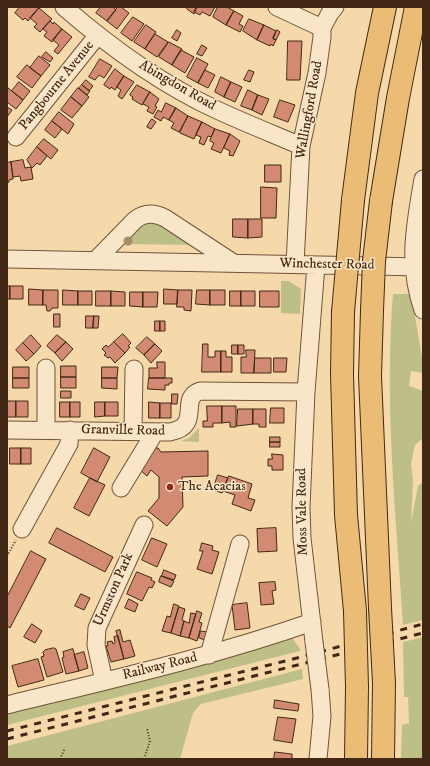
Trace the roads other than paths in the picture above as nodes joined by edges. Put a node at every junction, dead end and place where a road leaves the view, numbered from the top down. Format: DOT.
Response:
graph roads {
  1 [pos="64,7"];
  2 [pos="277,7"];
  3 [pos="335,7"];
  4 [pos="385,7"];
  5 [pos="416,7"];
  6 [pos="322,28"];
  7 [pos="97,36"];
  8 [pos="16,137"];
  9 [pos="301,146"];
  10 [pos="423,179"];
  11 [pos="7,259"];
  12 [pos="96,260"];
  13 [pos="232,262"];
  14 [pos="295,264"];
  15 [pos="316,265"];
  16 [pos="418,267"];
  17 [pos="423,310"];
  18 [pos="46,368"];
  19 [pos="134,369"];
  20 [pos="306,392"];
  21 [pos="7,430"];
  22 [pos="46,430"];
  23 [pos="70,430"];
  24 [pos="133,431"];
  25 [pos="155,432"];
  26 [pos="121,488"];
  27 [pos="144,525"];
  28 [pos="22,529"];
  29 [pos="240,544"];
  30 [pos="312,622"];
  31 [pos="209,655"];
  32 [pos="104,681"];
  33 [pos="7,705"];
  34 [pos="318,759"];
  35 [pos="356,759"];
  36 [pos="383,759"];
  1 -- 7 [label="street, Abingdon Road"];
  2 -- 6 [label="street"];
  3 -- 6 [label="street, Wallingford Road"];
  4 -- 35 [label="highway, bridge"];
  5 -- 36 [label="highway, bridge"];
  6 -- 9 [label="street, Wallingford Road"];
  7 -- 8 [label="street, Pangbourne Avenue"];
  7 -- 9 [label="street, Abingdon Road"];
  9 -- 14 [label="street, Wallingford Road"];
  10 -- 16 [label="street"];
  11 -- 12 [label="street, Winchester Road"];
  12 -- 13 [label="street, Winchester Road"];
  12 -- 13 [label="street"];
  13 -- 14 [label="street, Winchester Road"];
  14 -- 15 [label="street, Winchester Road"];
  15 -- 16 [label="street, Winchester Road"];
  15 -- 20 [label="street, Moss Vale Road"];
  16 -- 17 [label="street"];
  18 -- 22 [label="street"];
  19 -- 24 [label="street"];
  20 -- 25 [label="street, Granville Road"];
  20 -- 30 [label="street, Moss Vale Road"];
  21 -- 22 [label="street, Granville Road"];
  22 -- 23 [label="street, Granville Road"];
  23 -- 24 [label="street, Granville Road"];
  23 -- 28 [label="street"];
  24 -- 25 [label="street, Granville Road"];
  25 -- 26 [label="street"];
  27 -- 32 [label="street, Urmston Park"];
  29 -- 31 [label="street"];
  30 -- 31 [label="street, Railway Road"];
  30 -- 34 [label="street, Moss Vale Road, bridge"];
  31 -- 32 [label="street, Railway Road"];
  32 -- 33 [label="street, Railway Road"];
}
